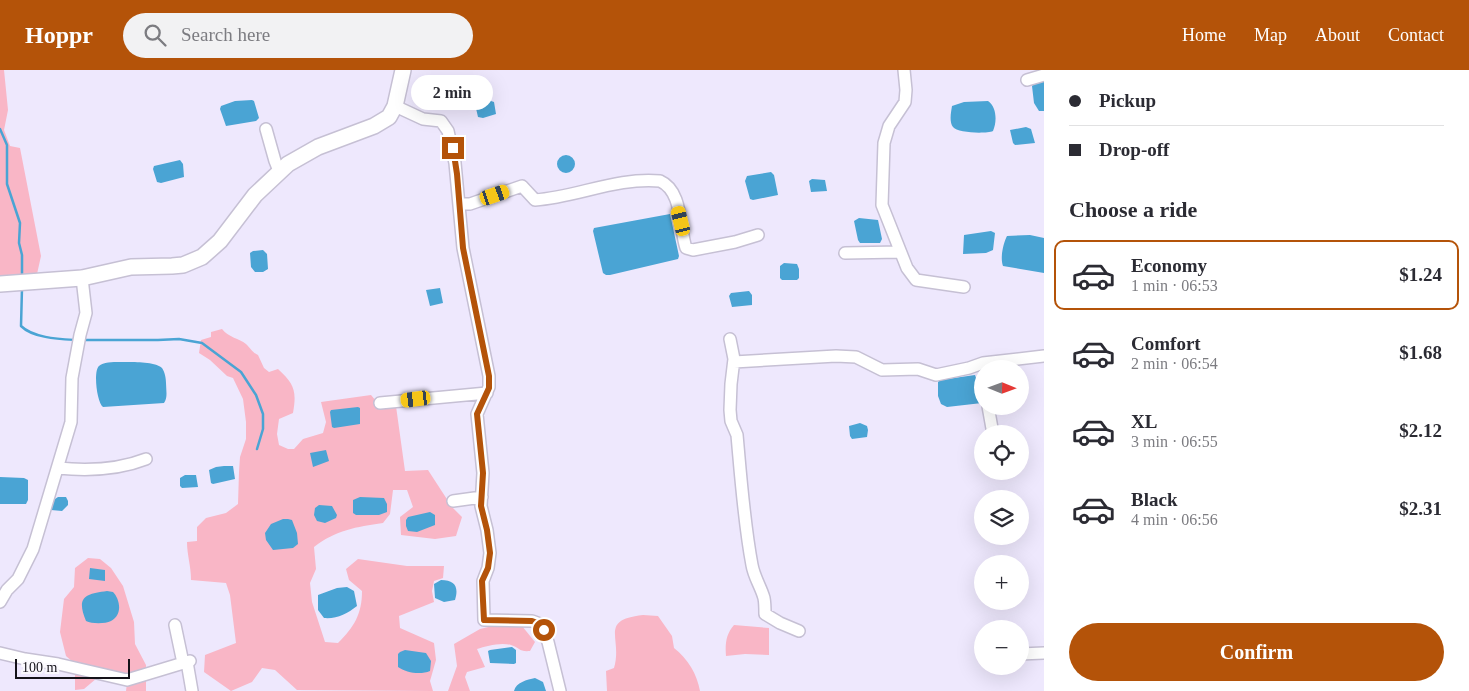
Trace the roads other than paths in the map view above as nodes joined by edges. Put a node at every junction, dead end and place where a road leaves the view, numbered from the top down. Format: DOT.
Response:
graph roads {
  1 [pos="404,70"];
  2 [pos="904,70"];
  3 [pos="1044,75"];
  4 [pos="1027,80"];
  5 [pos="395,106"];
  6 [pos="266,129"];
  7 [pos="279,171"];
  8 [pos="459,204"];
  9 [pos="758,235"];
  10 [pos="900,252"];
  11 [pos="844,253"];
  12 [pos="82,278"];
  13 [pos="0,284"];
  14 [pos="964,287"];
  15 [pos="730,339"];
  16 [pos="1044,356"];
  17 [pos="1020,360"];
  18 [pos="734,362"];
  19 [pos="974,367"];
  20 [pos="487,393"];
  21 [pos="380,403"];
  22 [pos="146,458"];
  23 [pos="58,468"];
  24 [pos="482,497"];
  25 [pos="453,501"];
  26 [pos="0,602"];
  27 [pos="176,625"];
  28 [pos="799,631"];
  29 [pos="0,653"];
  30 [pos="1044,653"];
  31 [pos="1029,654"];
  32 [pos="187,662"];
  33 [pos="192,691"];
  34 [pos="560,691"];
  1 -- 5 [label="main road"];
  2 -- 10 [label="street"];
  3 -- 4 [label="street"];
  5 -- 7 [label="main road"];
  5 -- 8 [label="street"];
  6 -- 7 [label="street"];
  7 -- 12 [label="main road"];
  8 -- 9 [label="street"];
  8 -- 20 [label="street"];
  10 -- 11 [label="street"];
  10 -- 14 [label="street"];
  12 -- 13 [label="main road"];
  12 -- 23 [label="street"];
  15 -- 18 [label="street"];
  16 -- 17 [label="street"];
  18 -- 19 [label="street"];
  18 -- 28 [label="street"];
  20 -- 21 [label="street"];
  20 -- 24 [label="street"];
  22 -- 23 [label="street"];
  23 -- 26 [label="street"];
  24 -- 25 [label="street"];
  24 -- 34 [label="street"];
  27 -- 32 [label="street"];
  29 -- 32 [label="street"];
  30 -- 31 [label="street"];
  32 -- 33 [label="street"];
}
